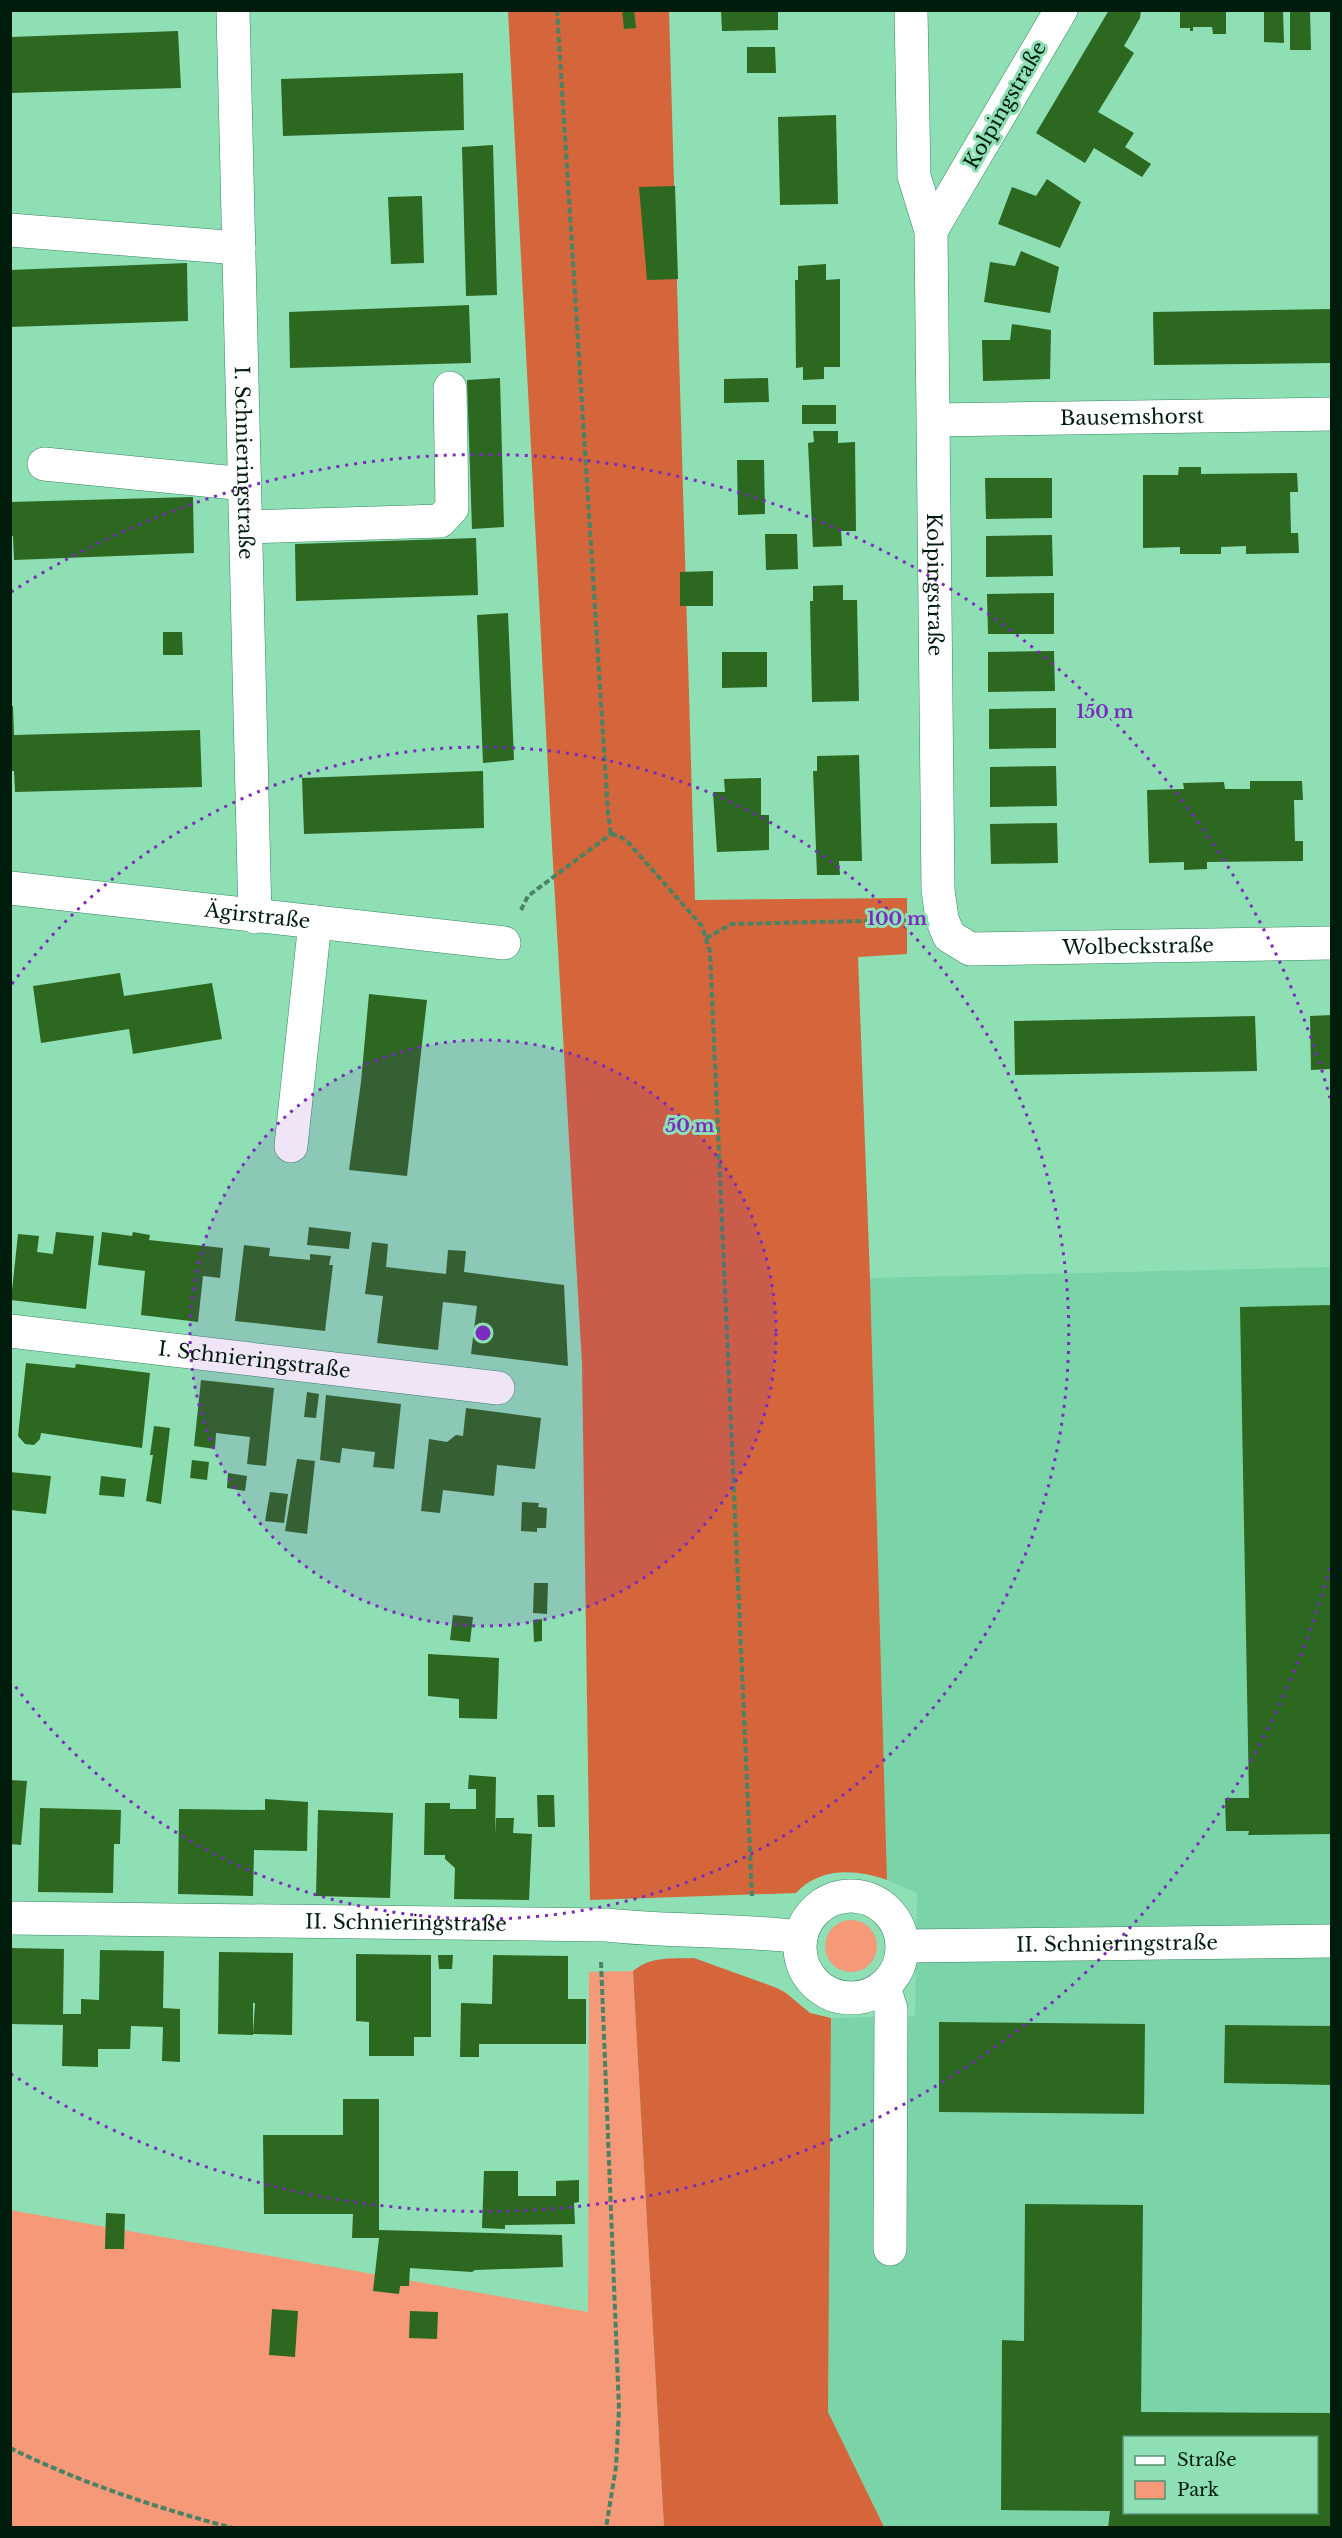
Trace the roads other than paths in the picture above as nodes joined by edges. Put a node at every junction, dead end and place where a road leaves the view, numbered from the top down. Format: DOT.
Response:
graph roads {
  1 [pos="233,10"];
  2 [pos="911,10"];
  3 [pos="1061,10"];
  4 [pos="10,230"];
  5 [pos="931,231"];
  6 [pos="239,248"];
  7 [pos="450,388"];
  8 [pos="1332,414"];
  9 [pos="934,420"];
  10 [pos="44,464"];
  11 [pos="245,484"];
  12 [pos="246,527"];
  13 [pos="10,888"];
  14 [pos="255,917"];
  15 [pos="315,922"];
  16 [pos="945,928"];
  17 [pos="504,943"];
  18 [pos="1332,943"];
  19 [pos="291,1146"];
  20 [pos="10,1331"];
  21 [pos="498,1388"];
  22 [pos="10,1918"];
  23 [pos="801,1937"];
  24 [pos="1332,1941"];
  25 [pos="903,1946"];
  26 [pos="884,1987"];
  27 [pos="890,2249"];
  1 -- 6 [label="street, I. Schnieringstraße"];
  2 -- 5 [label="street, Kolpingstraße"];
  3 -- 5 [label="street, Kolpingstraße"];
  4 -- 6 [label="street"];
  5 -- 9 [label="street, Kolpingstraße"];
  6 -- 11 [label="street, I. Schnieringstraße"];
  7 -- 12 [label="street"];
  8 -- 9 [label="street, Bausemshorst"];
  9 -- 16 [label="street, Kolpingstraße"];
  10 -- 11 [label="street"];
  11 -- 12 [label="street, I. Schnieringstraße"];
  12 -- 14 [label="street, I. Schnieringstraße"];
  13 -- 14 [label="street, Ägirstraße"];
  14 -- 15 [label="street, Ägirstraße"];
  15 -- 17 [label="street, Ägirstraße"];
  15 -- 19 [label="street"];
  16 -- 18 [label="street, Wolbeckstraße"];
  20 -- 21 [label="street, I. Schnieringstraße"];
  22 -- 23 [label="street, II. Schnieringstraße"];
  23 -- 25 [label="street"];
  23 -- 26 [label="street"];
  24 -- 25 [label="street, II. Schnieringstraße"];
  25 -- 26 [label="street"];
  26 -- 27 [label="street"];
}
